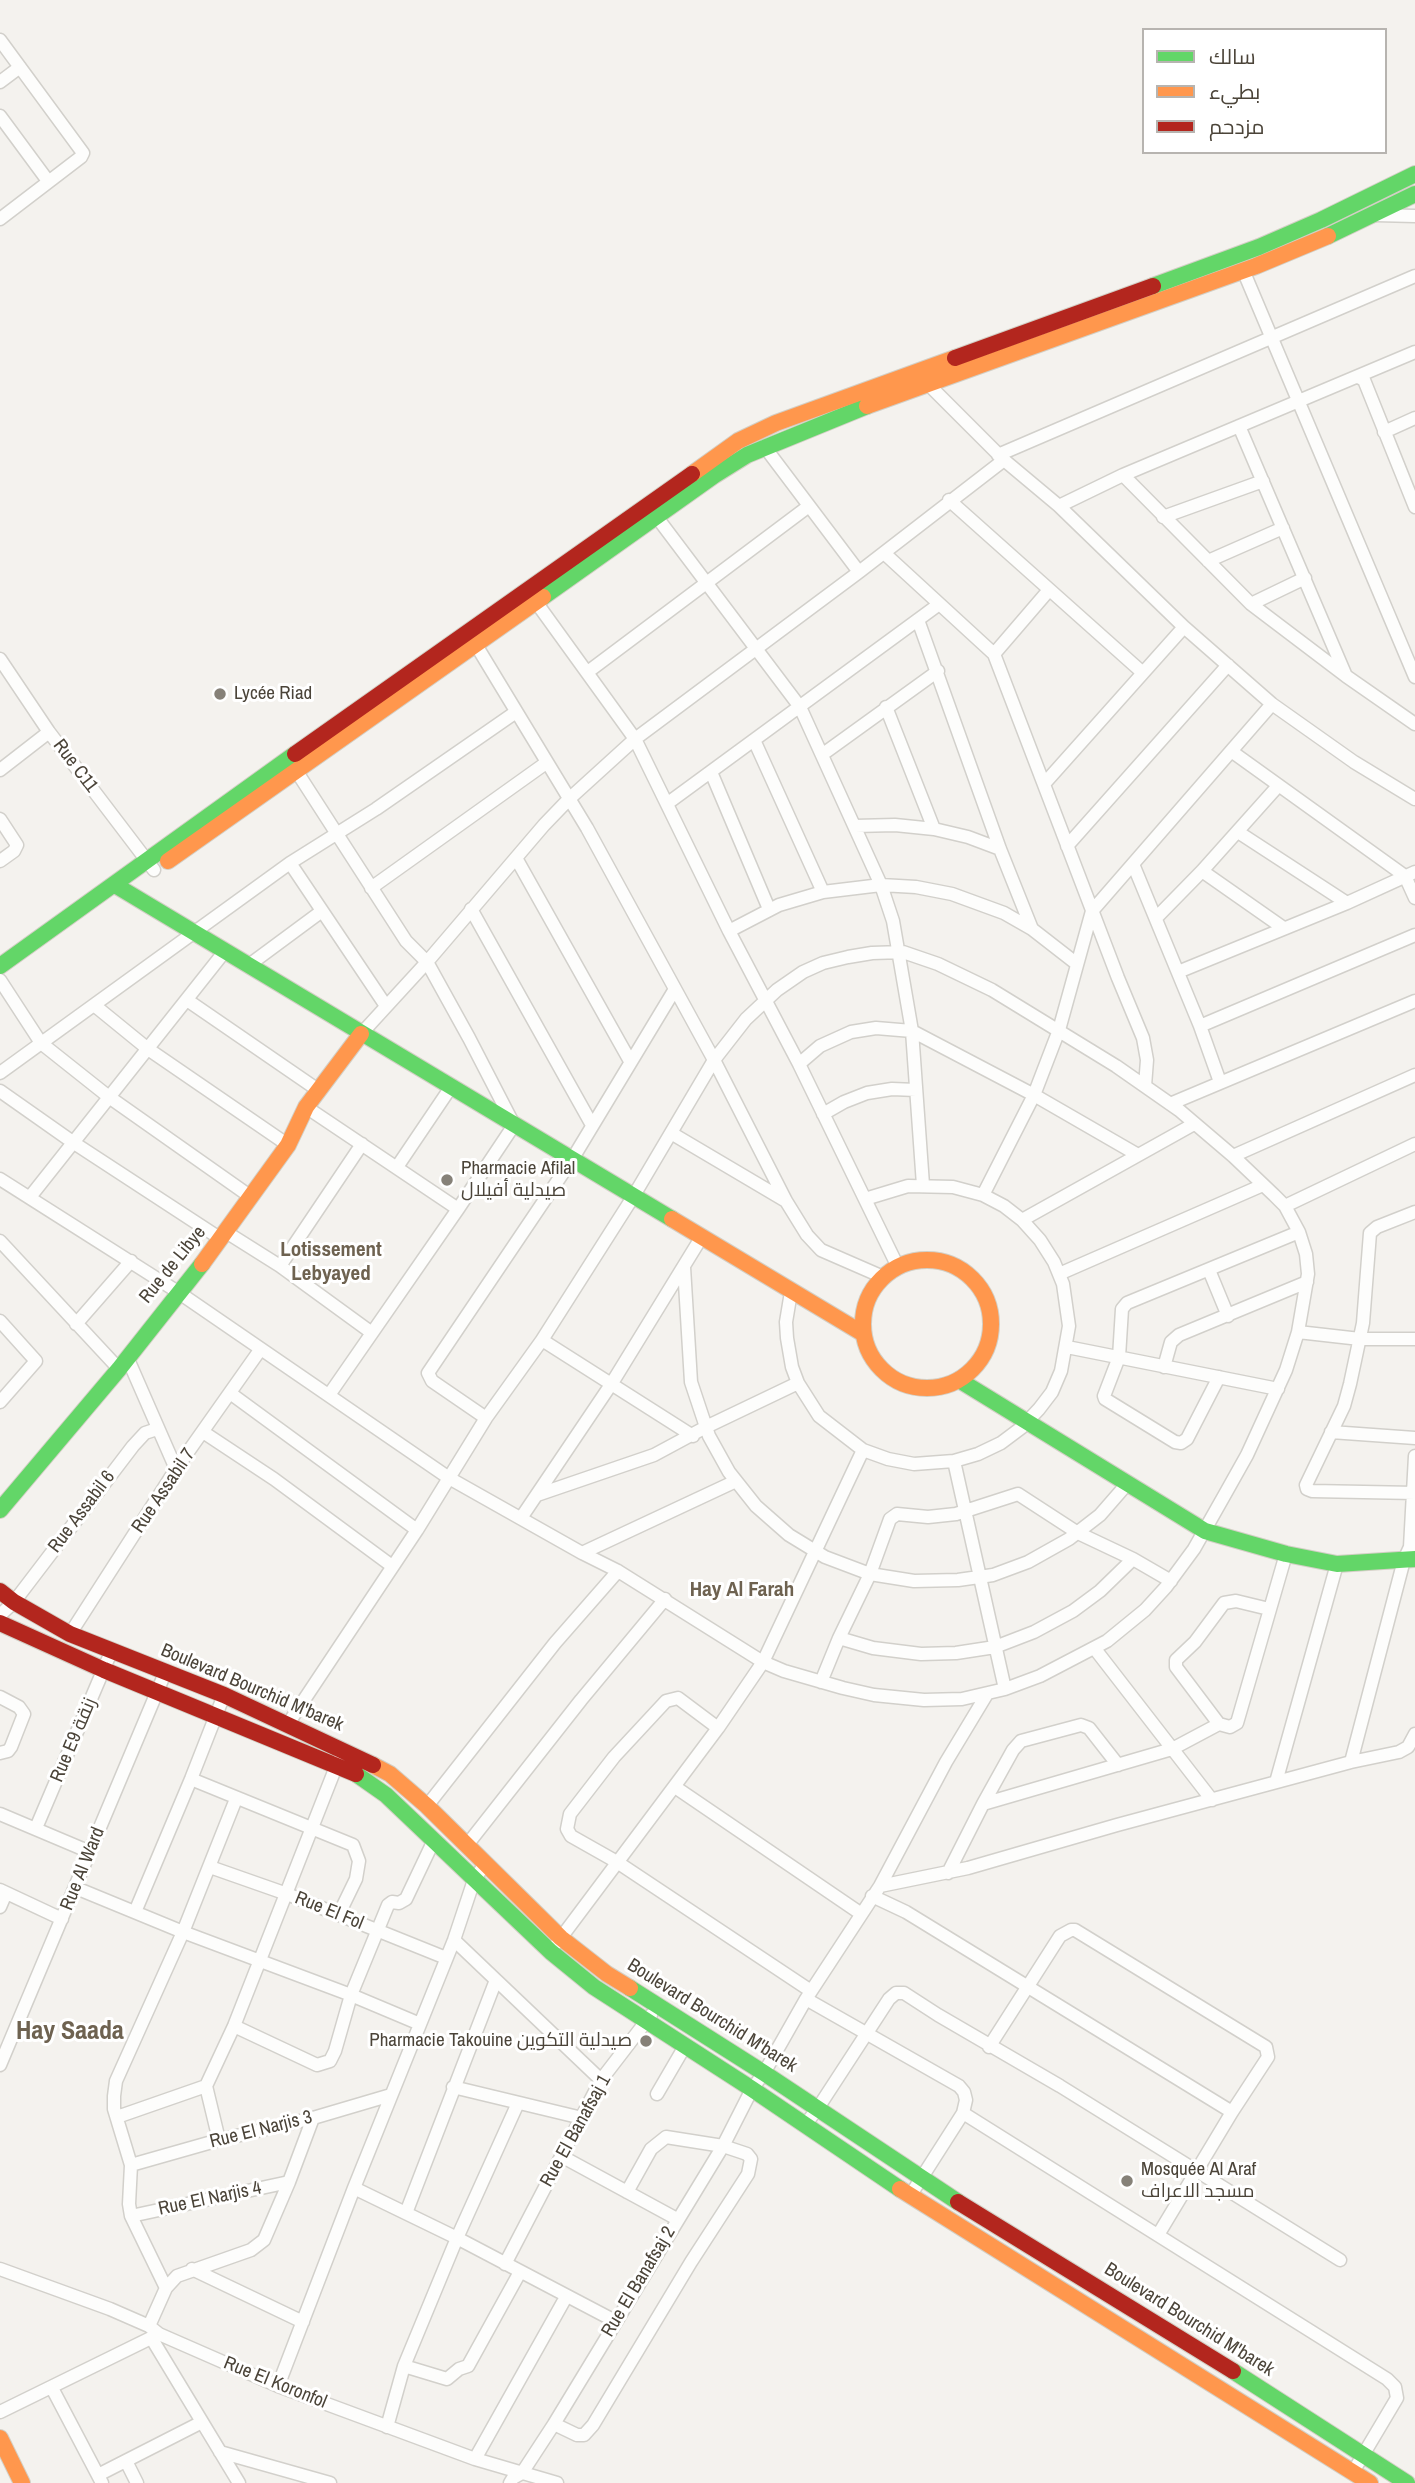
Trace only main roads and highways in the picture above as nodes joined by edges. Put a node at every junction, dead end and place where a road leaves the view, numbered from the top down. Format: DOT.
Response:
graph roads {
  1 [pos="1415,174"];
  2 [pos="1415,194"];
  3 [pos="921,377"];
  4 [pos="471,637"];
  5 [pos="150,866"];
  6 [pos="120,888"];
  7 [pos="0,966"];
  8 [pos="0,980"];
  9 [pos="361,1034"];
  10 [pos="862,1333"];
  11 [pos="959,1380"];
  12 [pos="0,1510"];
  13 [pos="1409,1560"];
  14 [pos="0,1591"];
  15 [pos="0,1623"];
  16 [pos="1035,2250"];
  17 [pos="1024,2266"];
  18 [pos="0,2438"];
  19 [pos="22,2483"];
  20 [pos="1370,2483"];
  21 [pos="1407,2483"];
  1 -- 3 [label="main road"];
  2 -- 3 [label="main road"];
  3 -- 4 [label="main road"];
  3 -- 4 [label="main road"];
  4 -- 5 [label="main road"];
  4 -- 5 [label="main road"];
  5 -- 6 [label="main road"];
  6 -- 7 [label="main road"];
  6 -- 8 [label="main road"];
  6 -- 9 [label="main road"];
  9 -- 10 [label="main road"];
  9 -- 12 [label="main road, Rue de Libye"];
  10 -- 11 [label="main road"];
  10 -- 11 [label="main road"];
  11 -- 13 [label="main road"];
  14 -- 16 [label="main road, Boulevard Bourchid M'barek"];
  15 -- 17 [label="main road, Boulevard Bourchid M'barek"];
  16 -- 17 [label="main road"];
  16 -- 21 [label="main road, Boulevard Bourchid M'barek"];
  17 -- 20 [label="main road, Boulevard Bourchid M'barek"];
  18 -- 19 [label="main road"];
}
